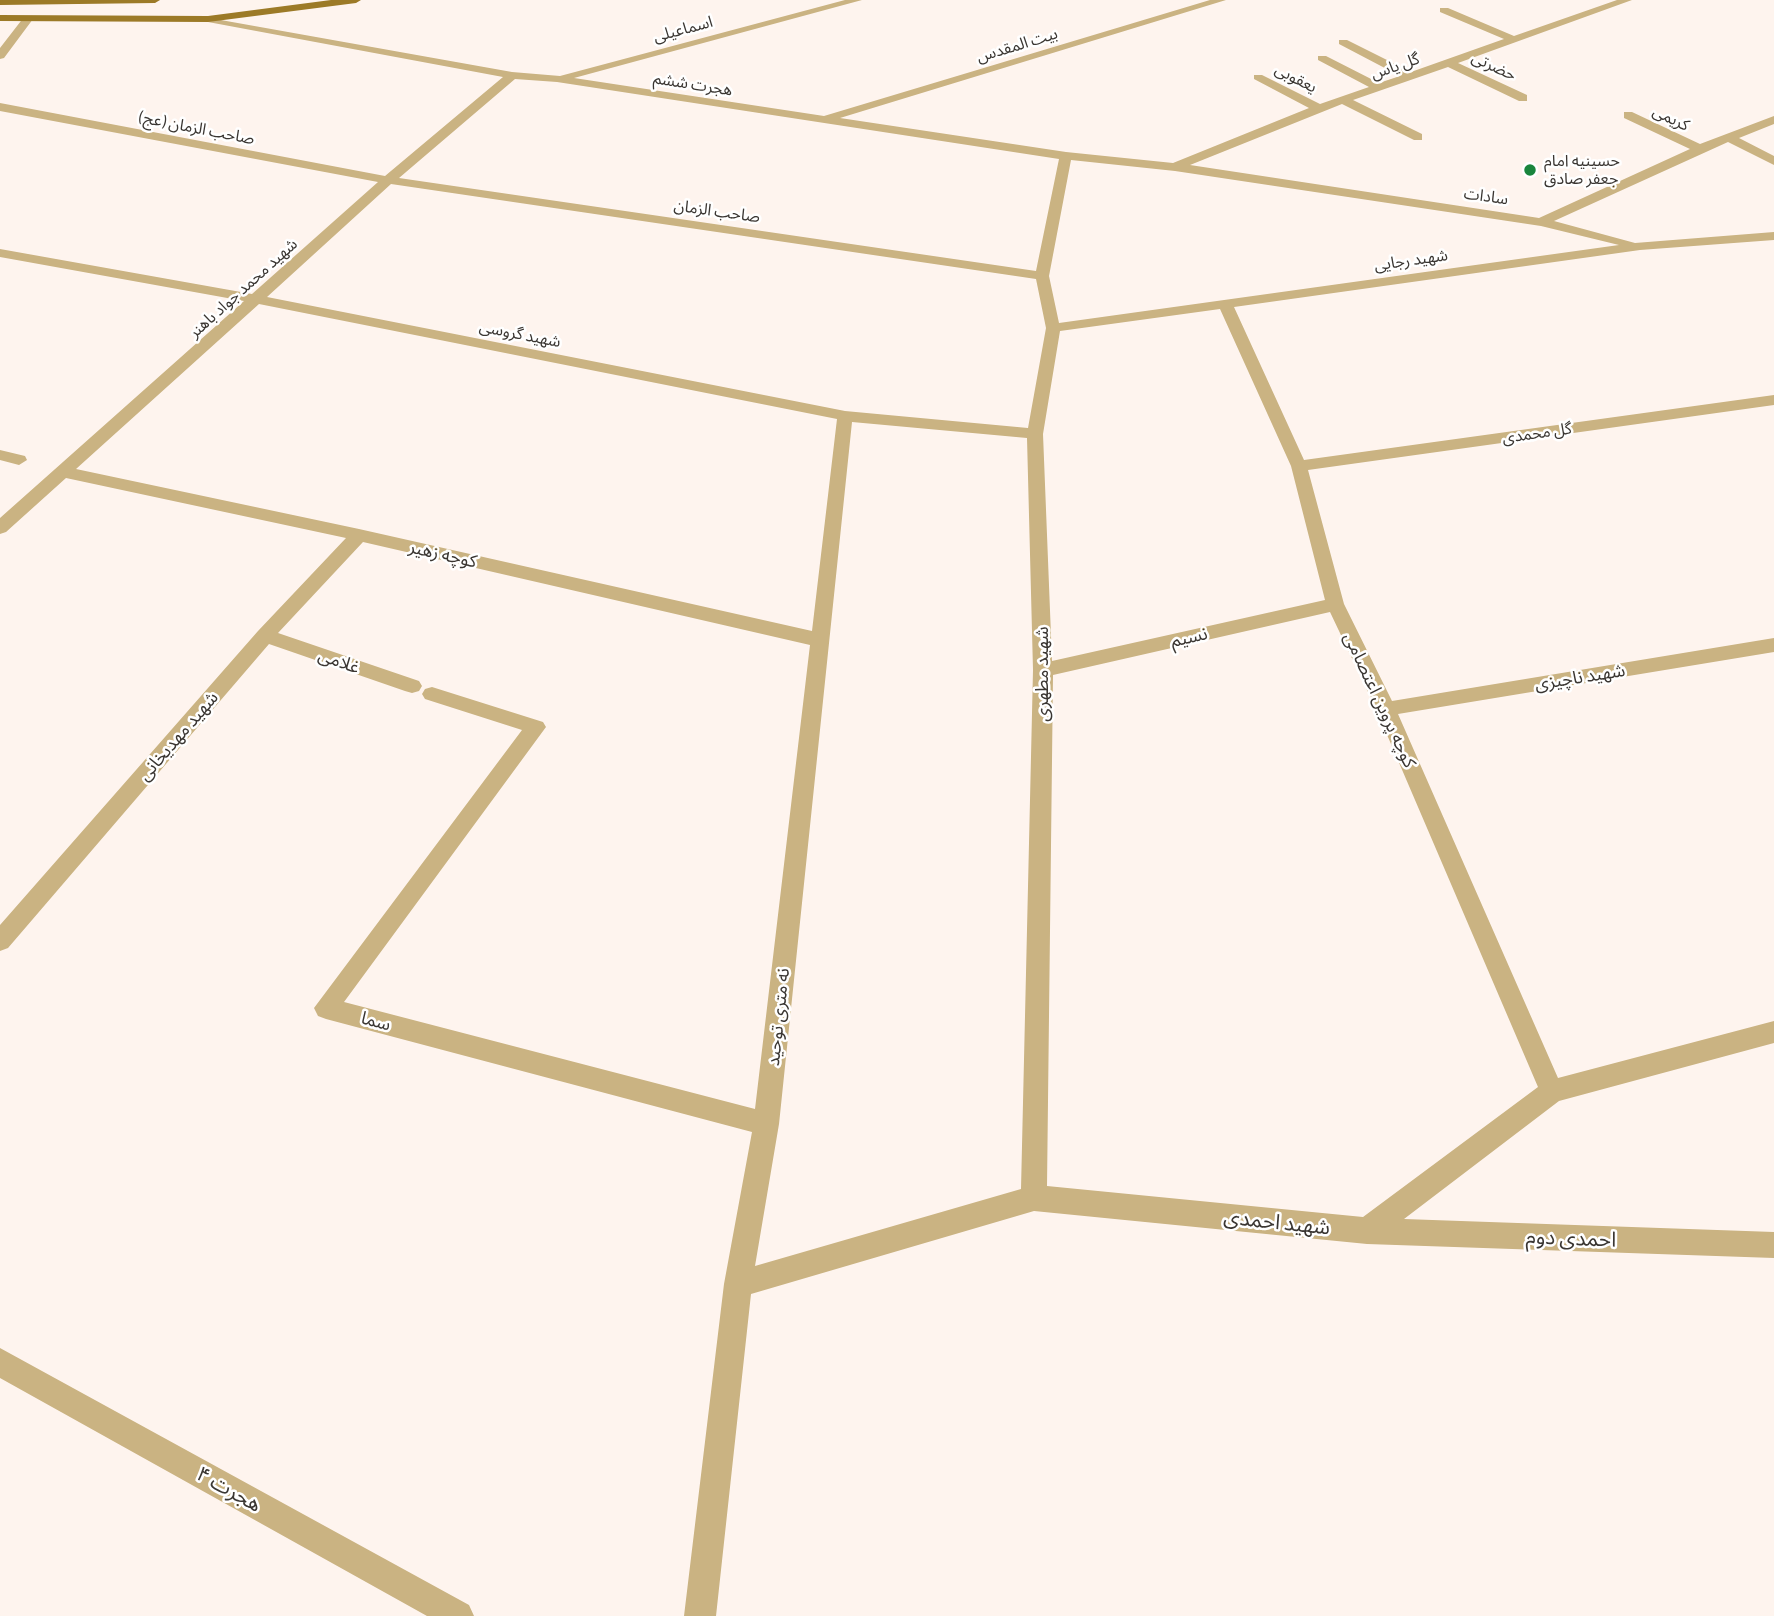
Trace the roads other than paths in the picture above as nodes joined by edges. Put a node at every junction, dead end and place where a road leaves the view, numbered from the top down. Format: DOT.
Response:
graph roads {
  1 [pos="155,0"];
  2 [pos="356,0"];
  3 [pos="858,0"];
  4 [pos="1221,0"];
  5 [pos="1627,0"];
  6 [pos="140,1"];
  7 [pos="0,2"];
  8 [pos="1444,10"];
  9 [pos="0,18"];
  10 [pos="28,19"];
  11 [pos="208,19"];
  12 [pos="1515,40"];
  13 [pos="1343,42"];
  14 [pos="0,55"];
  15 [pos="1322,58"];
  16 [pos="1451,64"];
  17 [pos="512,75"];
  18 [pos="1258,77"];
  19 [pos="1412,77"];
  20 [pos="556,79"];
  21 [pos="1380,88"];
  22 [pos="1523,98"];
  23 [pos="1344,100"];
  24 [pos="0,107"];
  25 [pos="1319,108"];
  26 [pos="1628,115"];
  27 [pos="821,120"];
  28 [pos="1774,120"];
  29 [pos="1418,137"];
  30 [pos="1729,138"];
  31 [pos="1700,149"];
  32 [pos="1066,156"];
  33 [pos="1774,161"];
  34 [pos="1175,167"];
  35 [pos="388,180"];
  36 [pos="1541,222"];
  37 [pos="1774,236"];
  38 [pos="1640,246"];
  39 [pos="0,253"];
  40 [pos="1042,276"];
  41 [pos="257,299"];
  42 [pos="1225,303"];
  43 [pos="1053,328"];
  44 [pos="1774,400"];
  45 [pos="845,416"];
  46 [pos="1035,434"];
  47 [pos="0,455"];
  48 [pos="19,460"];
  49 [pos="1299,466"];
  50 [pos="65,472"];
  51 [pos="0,528"];
  52 [pos="359,535"];
  53 [pos="1335,604"];
  54 [pos="265,636"];
  55 [pos="819,640"];
  56 [pos="1774,645"];
  57 [pos="1043,670"];
  58 [pos="412,686"];
  59 [pos="432,694"];
  60 [pos="1386,709"];
  61 [pos="0,942"];
  62 [pos="1774,1032"];
  63 [pos="1552,1091"];
  64 [pos="766,1124"];
  65 [pos="1034,1198"];
  66 [pos="1367,1231"];
  67 [pos="1774,1245"];
  68 [pos="738,1284"];
  69 [pos="0,1363"];
  70 [pos="458,1616"];
  71 [pos="700,1616"];
  1 -- 6 [label="main road"];
  2 -- 11 [label="main road"];
  3 -- 20 [label="street, اسماعیلی"];
  4 -- 27 [label="street, بیت المقدس"];
  5 -- 12 [label="street, گل یاس"];
  6 -- 7 [label="main road"];
  8 -- 12 [label="street"];
  9 -- 10 [label="main road"];
  10 -- 11 [label="main road"];
  10 -- 14 [label="street"];
  11 -- 17 [label="street, هجرت ششم"];
  12 -- 16 [label="street, گل یاس"];
  13 -- 19 [label="street"];
  15 -- 21 [label="street"];
  16 -- 19 [label="street, گل یاس"];
  16 -- 22 [label="street, حضرتی"];
  17 -- 20 [label="street, هجرت ششم"];
  17 -- 35 [label="street, شهید محمد جواد باهنر"];
  18 -- 25 [label="street, یعقوبی"];
  19 -- 21 [label="street, گل یاس"];
  20 -- 27 [label="street, هجرت ششم"];
  21 -- 23 [label="street, گل یاس"];
  23 -- 25 [label="street, گل یاس"];
  23 -- 29 [label="street"];
  24 -- 35 [label="street, صاحب الزمان (عج)"];
  25 -- 34 [label="street, گل یاس"];
  26 -- 31 [label="street, کریمی"];
  27 -- 32 [label="street, هجرت ششم"];
  28 -- 30 [label="street"];
  30 -- 31 [label="street"];
  30 -- 33 [label="street"];
  31 -- 36 [label="street"];
  32 -- 34 [label="street, هجرت ششم"];
  32 -- 40 [label="street, شهید مطهری"];
  34 -- 36 [label="street, سادات"];
  35 -- 40 [label="street, صاحب الزمان"];
  35 -- 41 [label="street, شهید محمد جواد باهنر"];
  36 -- 38 [label="street, سادات"];
  37 -- 38 [label="street, شهید رجایی"];
  38 -- 42 [label="street, شهید رجایی"];
  39 -- 41 [label="street, شهید گروسی"];
  40 -- 43 [label="street, شهید مطهری"];
  41 -- 45 [label="street, شهید گروسی"];
  41 -- 50 [label="street, شهید محمد جواد باهنر"];
  42 -- 43 [label="street, شهید رجایی"];
  42 -- 49 [label="street, کوچه پروین اعتصامی"];
  43 -- 46 [label="street, شهید مطهری"];
  44 -- 49 [label="street, گل محمدی"];
  45 -- 46 [label="street, شهید گروسی"];
  45 -- 55 [label="street, نه متری توحید"];
  46 -- 57 [label="street, شهید مطهری"];
  47 -- 48 [label="street"];
  49 -- 53 [label="street, کوچه پروین اعتصامی"];
  50 -- 51 [label="street, شهید محمد جواد باهنر"];
  50 -- 52 [label="street, کوچه زهیر"];
  52 -- 54 [label="street, شهید مهدیخانی"];
  52 -- 55 [label="street, کوچه زهیر"];
  53 -- 57 [label="street, نسیم"];
  53 -- 60 [label="street, کوچه پروین اعتصامی"];
  54 -- 58 [label="street, غلامی"];
  54 -- 61 [label="street, شهید مهدیخانی"];
  55 -- 64 [label="street, نه متری توحید"];
  56 -- 60 [label="street, شهید ناچیزی"];
  57 -- 65 [label="street, شهید مطهری"];
  59 -- 64 [label="street, سما"];
  60 -- 63 [label="street, کوچه پروین اعتصامی"];
  62 -- 63 [label="street"];
  63 -- 66 [label="street"];
  64 -- 68 [label="street, نه متری توحید"];
  65 -- 66 [label="street, شهید احمدی"];
  65 -- 68 [label="street, شهید احمدی"];
  66 -- 67 [label="street, احمدی دوم"];
  68 -- 71 [label="street, نه متری توحید"];
  69 -- 70 [label="street, هجرت ۴"];
}
